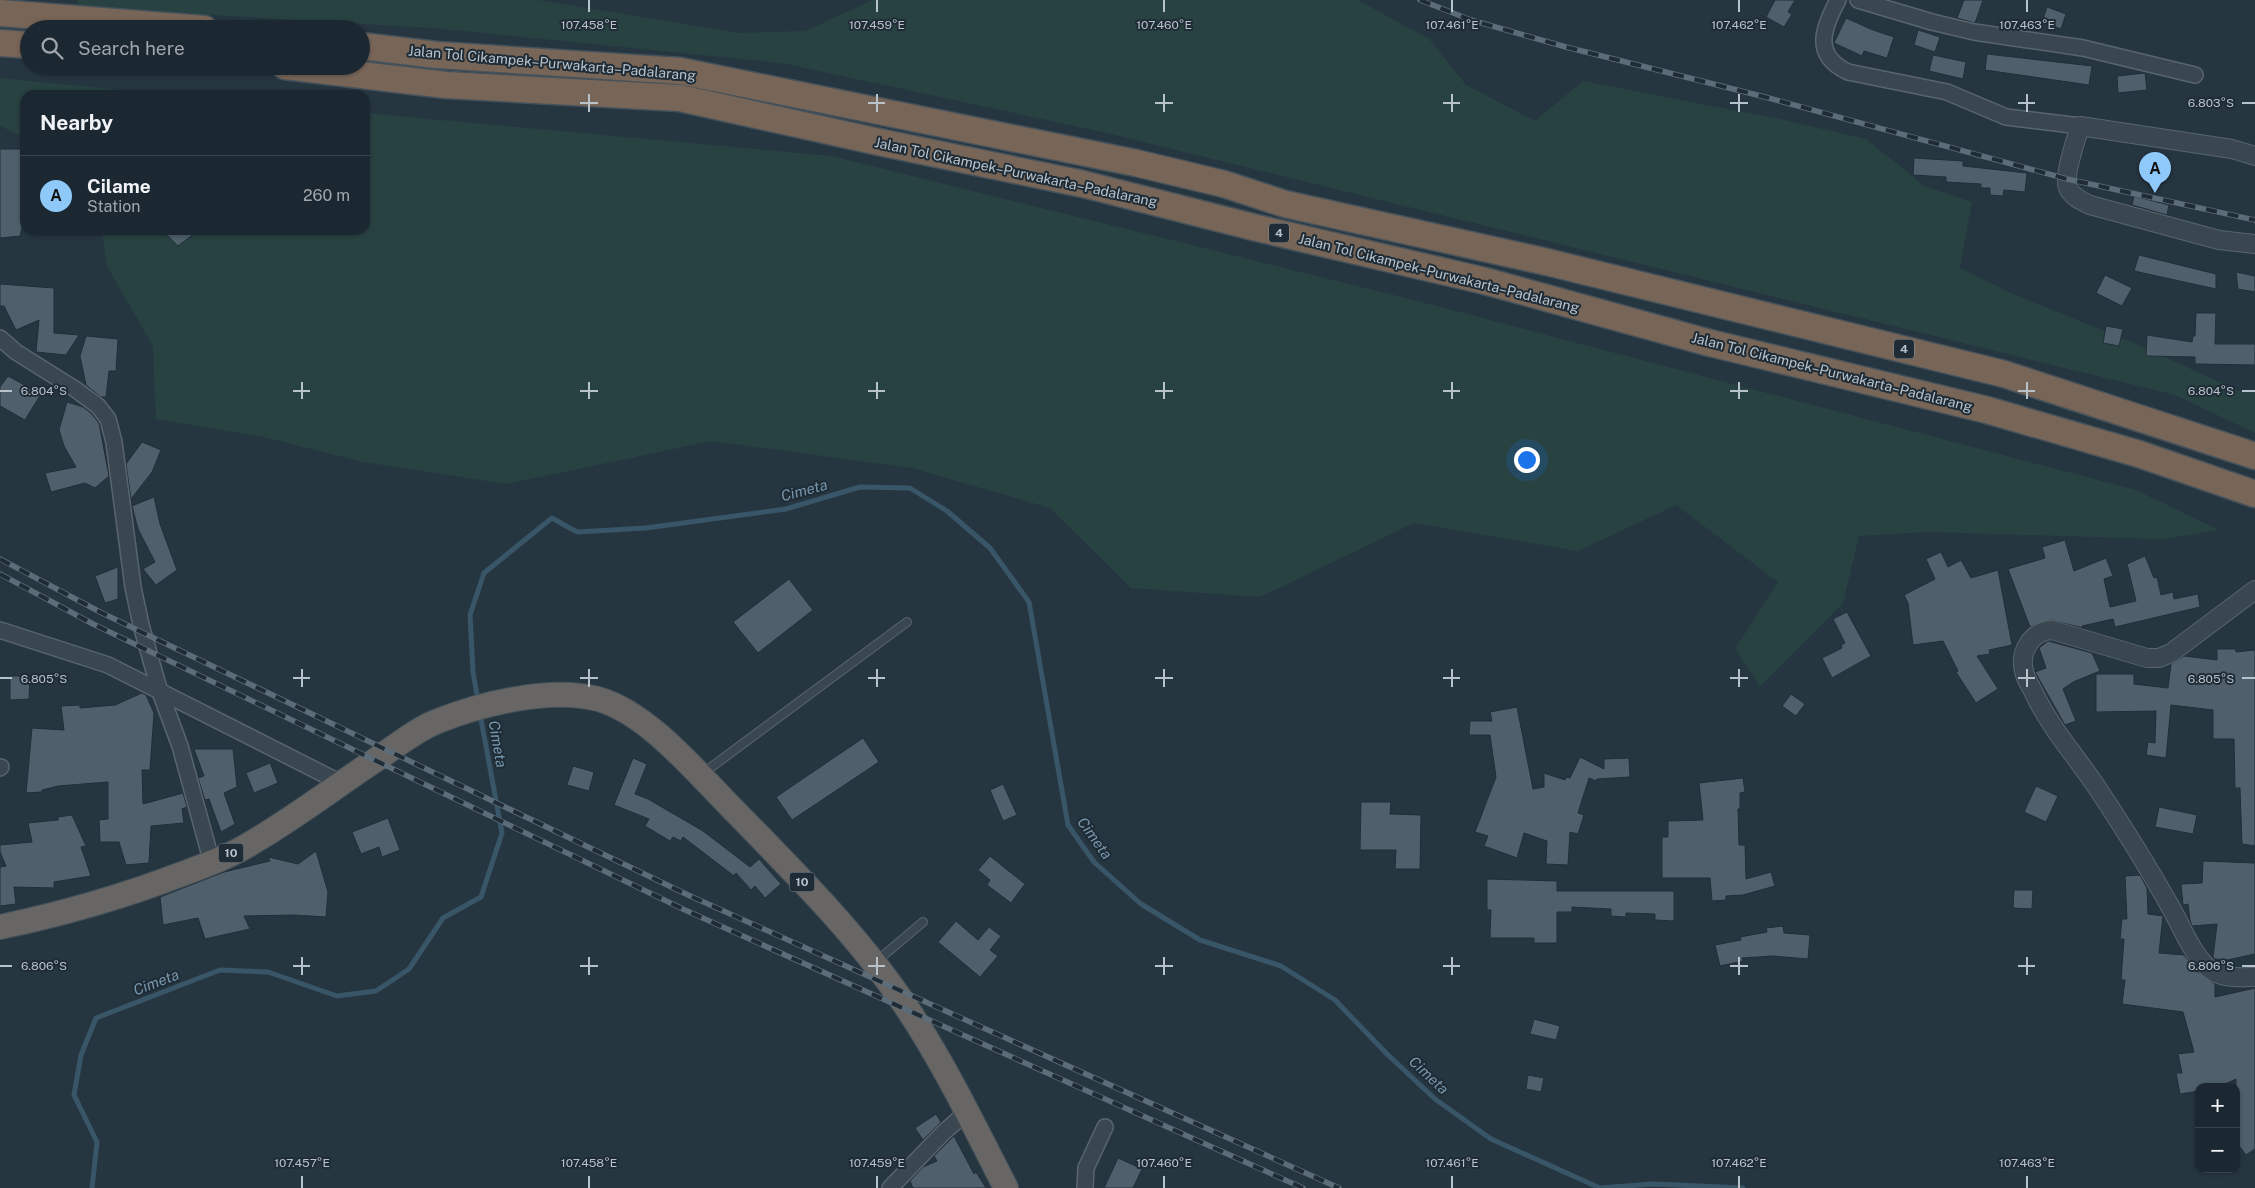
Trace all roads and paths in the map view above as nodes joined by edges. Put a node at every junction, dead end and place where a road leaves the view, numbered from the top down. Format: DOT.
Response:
graph roads {
  1 [pos="1838,0"];
  2 [pos="1862,0"];
  3 [pos="0,13"];
  4 [pos="89,20"];
  5 [pos="0,43"];
  6 [pos="20,44"];
  7 [pos="370,47"];
  8 [pos="2195,74"];
  9 [pos="361,75"];
  10 [pos="2080,126"];
  11 [pos="2255,156"];
  12 [pos="2255,244"];
  13 [pos="0,338"];
  14 [pos="2255,456"];
  15 [pos="2255,494"];
  16 [pos="2250,594"];
  17 [pos="907,622"];
  18 [pos="0,630"];
  19 [pos="160,692"];
  20 [pos="700,775"];
  21 [pos="341,783"];
  22 [pos="212,863"];
  23 [pos="923,922"];
  24 [pos="0,927"];
  25 [pos="874,963"];
  26 [pos="2255,977"];
  27 [pos="967,1112"];
  28 [pos="1105,1127"];
  29 [pos="890,1188"];
  30 [pos="1006,1188"];
  31 [pos="1085,1188"];
  1 -- 10 [label="street"];
  2 -- 8 [label="street"];
  3 -- 4 [label="highway"];
  5 -- 6 [label="highway"];
  7 -- 14 [label="highway, Jalan Tol Cikampek–Purwakarta–Padalarang / 4"];
  9 -- 15 [label="highway, Jalan Tol Cikampek–Purwakarta–Padalarang / 4"];
  10 -- 11 [label="street"];
  10 -- 12 [label="street"];
  13 -- 19 [label="street"];
  16 -- 26 [label="street"];
  17 -- 20 [label="lane"];
  18 -- 19 [label="street"];
  19 -- 21 [label="street"];
  19 -- 22 [label="street"];
  20 -- 21 [label="highway, 10"];
  20 -- 25 [label="highway, 10"];
  21 -- 22 [label="highway, 10"];
  22 -- 24 [label="highway, 10"];
  23 -- 25 [label="lane"];
  25 -- 27 [label="highway, 10"];
  27 -- 29 [label="street"];
  27 -- 30 [label="highway, 10"];
  28 -- 31 [label="street"];
}
